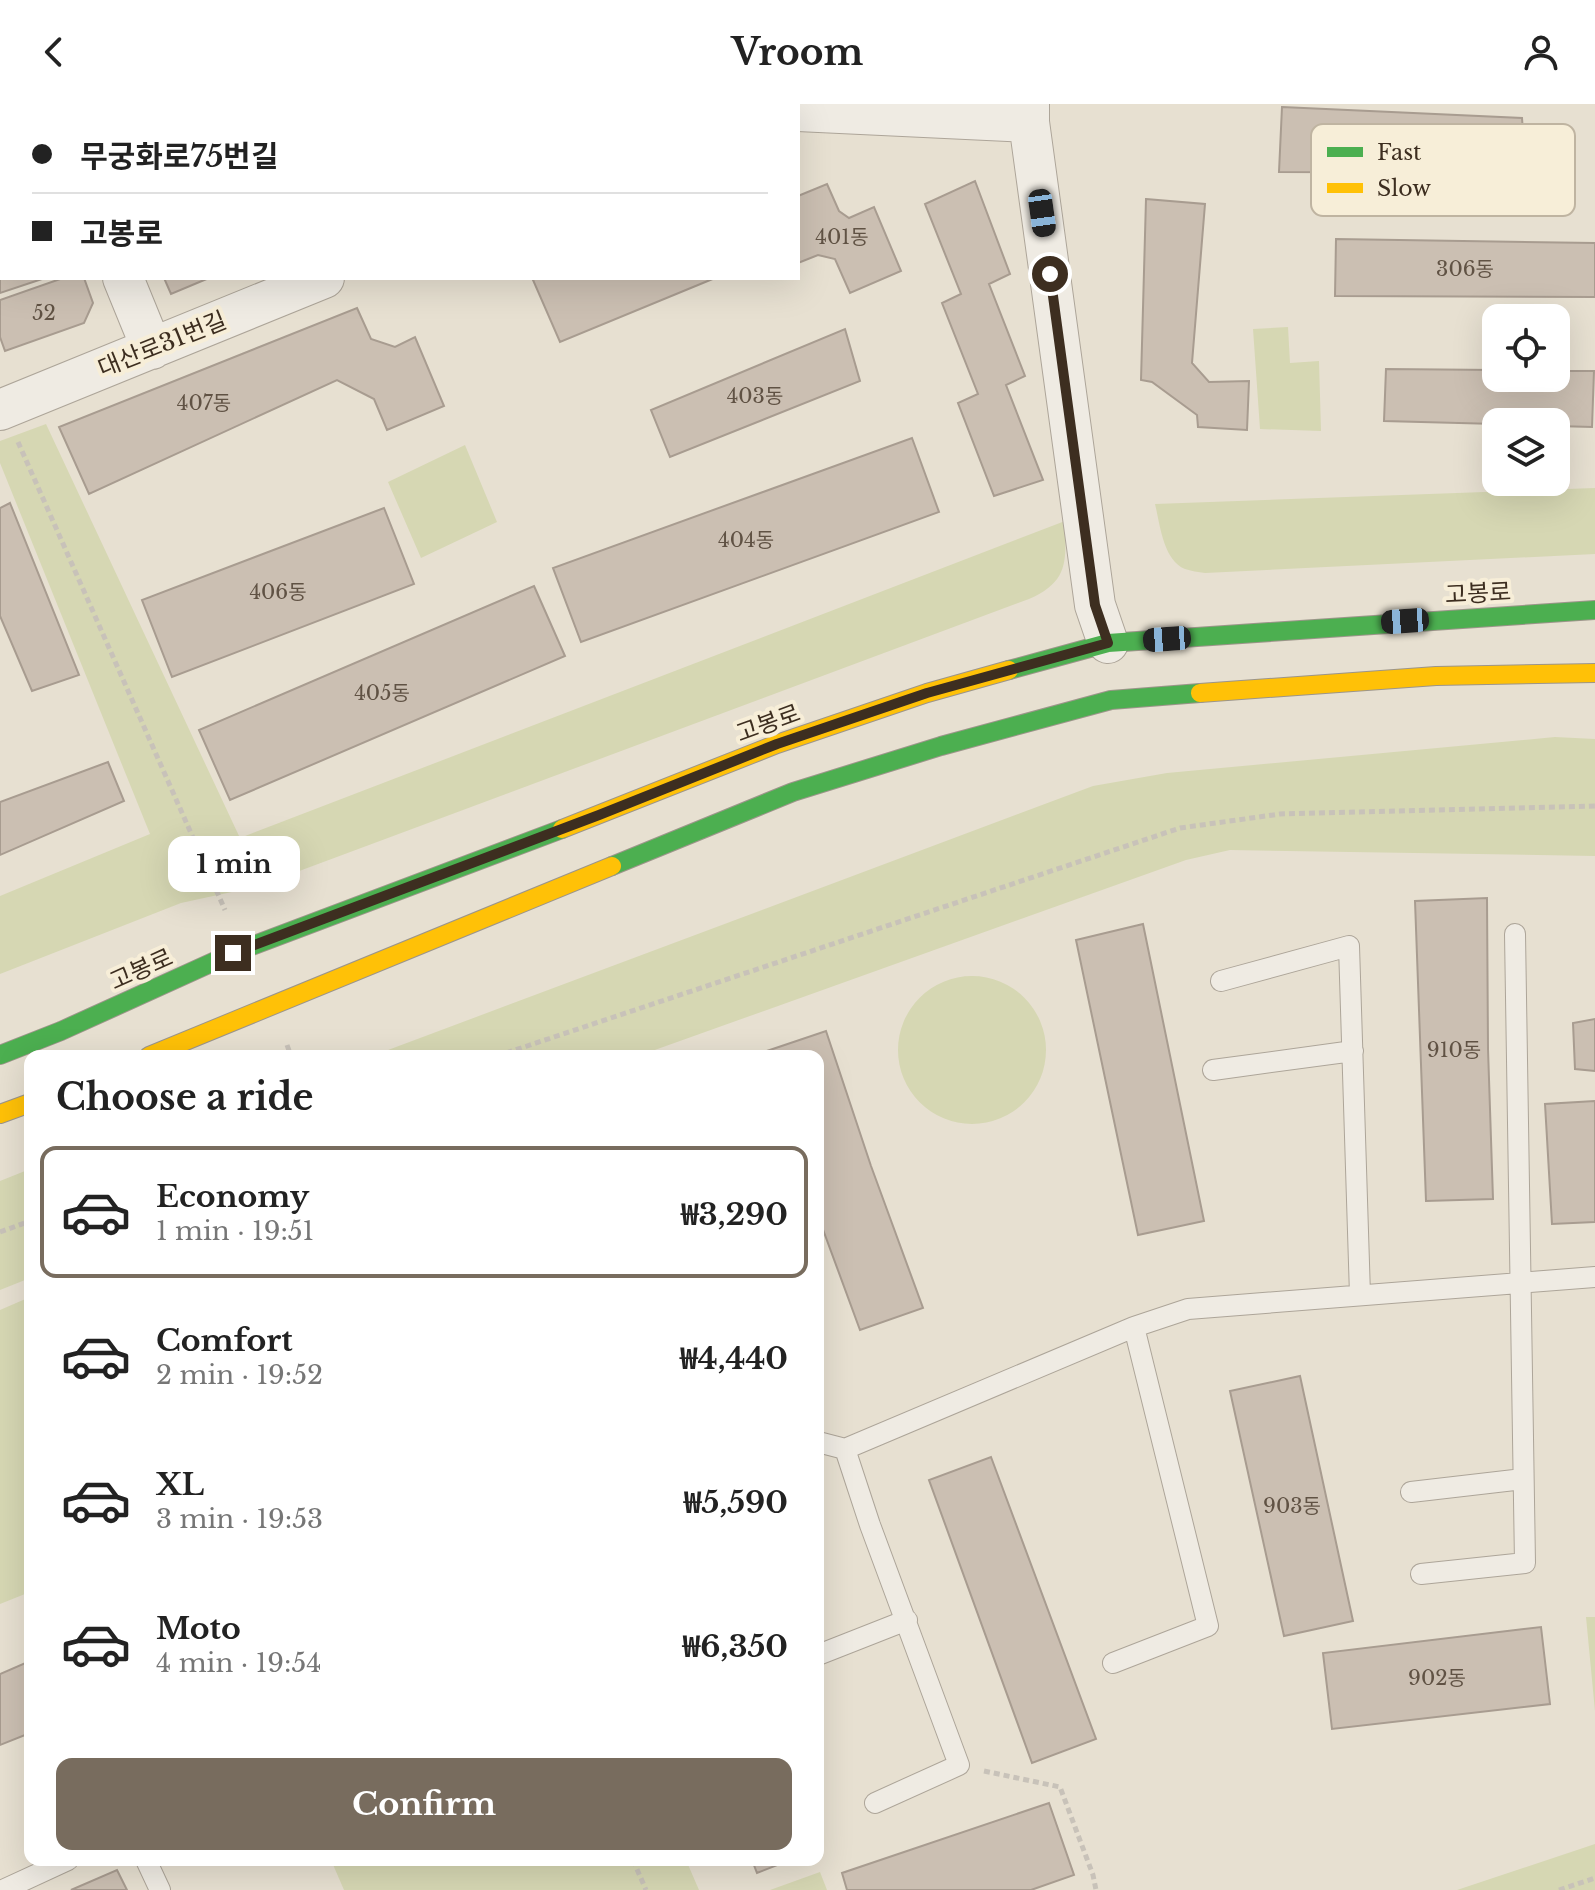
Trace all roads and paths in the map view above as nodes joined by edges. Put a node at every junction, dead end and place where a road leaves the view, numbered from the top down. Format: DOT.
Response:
graph roads {
  1 [pos="800,111"];
  2 [pos="1029,113"];
  3 [pos="124,280"];
  4 [pos="319,280"];
  5 [pos="152,349"];
  6 [pos="7,422"];
  7 [pos="1595,610"];
  8 [pos="1108,643"];
  9 [pos="1595,673"];
  10 [pos="1595,806"];
  11 [pos="225,910"];
  12 [pos="1515,934"];
  13 [pos="1221,981"];
  14 [pos="287,1045"];
  15 [pos="164,1050"];
  16 [pos="289,1050"];
  17 [pos="515,1050"];
  18 [pos="1353,1051"];
  19 [pos="0,1055"];
  20 [pos="1213,1070"];
  21 [pos="24,1105"];
  22 [pos="0,1114"];
  23 [pos="24,1223"];
  24 [pos="0,1232"];
  25 [pos="1595,1277"];
  26 [pos="1519,1282"];
  27 [pos="1360,1295"];
  28 [pos="1134,1327"];
  29 [pos="824,1444"];
  30 [pos="845,1449"];
  31 [pos="1523,1479"];
  32 [pos="1411,1492"];
  33 [pos="1421,1574"];
  34 [pos="907,1620"];
  35 [pos="824,1653"];
  36 [pos="1113,1663"];
  37 [pos="959,1765"];
  38 [pos="875,1803"];
  39 [pos="55,1866"];
  40 [pos="149,1866"];
  41 [pos="636,1866"];
  42 [pos="1595,1878"];
  43 [pos="3,1890"];
  44 [pos="160,1890"];
  45 [pos="646,1890"];
  46 [pos="1096,1890"];
  47 [pos="1559,1890"];
  1 -- 2 [label="street"];
  2 -- 8 [label="street"];
  3 -- 5 [label="street"];
  4 -- 5 [label="street, 대산로31번길"];
  5 -- 6 [label="street, 대산로31번길"];
  6 -- 11 [label="path"];
  7 -- 8 [label="main road, 고봉로"];
  8 -- 19 [label="main road, 고봉로"];
  9 -- 15 [label="main road"];
  10 -- 17 [label="path"];
  12 -- 26 [label="lane"];
  13 -- 18 [label="lane"];
  14 -- 16 [label="path"];
  18 -- 20 [label="lane"];
  18 -- 27 [label="lane"];
  21 -- 22 [label="main road"];
  23 -- 24 [label="path"];
  25 -- 26 [label="lane"];
  26 -- 27 [label="lane"];
  26 -- 31 [label="lane"];
  27 -- 28 [label="lane"];
  28 -- 30 [label="lane"];
  28 -- 36 [label="lane"];
  29 -- 30 [label="lane"];
  30 -- 34 [label="lane"];
  31 -- 32 [label="lane"];
  31 -- 33 [label="lane"];
  34 -- 35 [label="lane"];
  34 -- 37 [label="lane"];
  37 -- 38 [label="lane"];
  37 -- 46 [label="path"];
  39 -- 43 [label="lane"];
  40 -- 44 [label="lane"];
  41 -- 45 [label="path"];
  42 -- 47 [label="path"];
}
